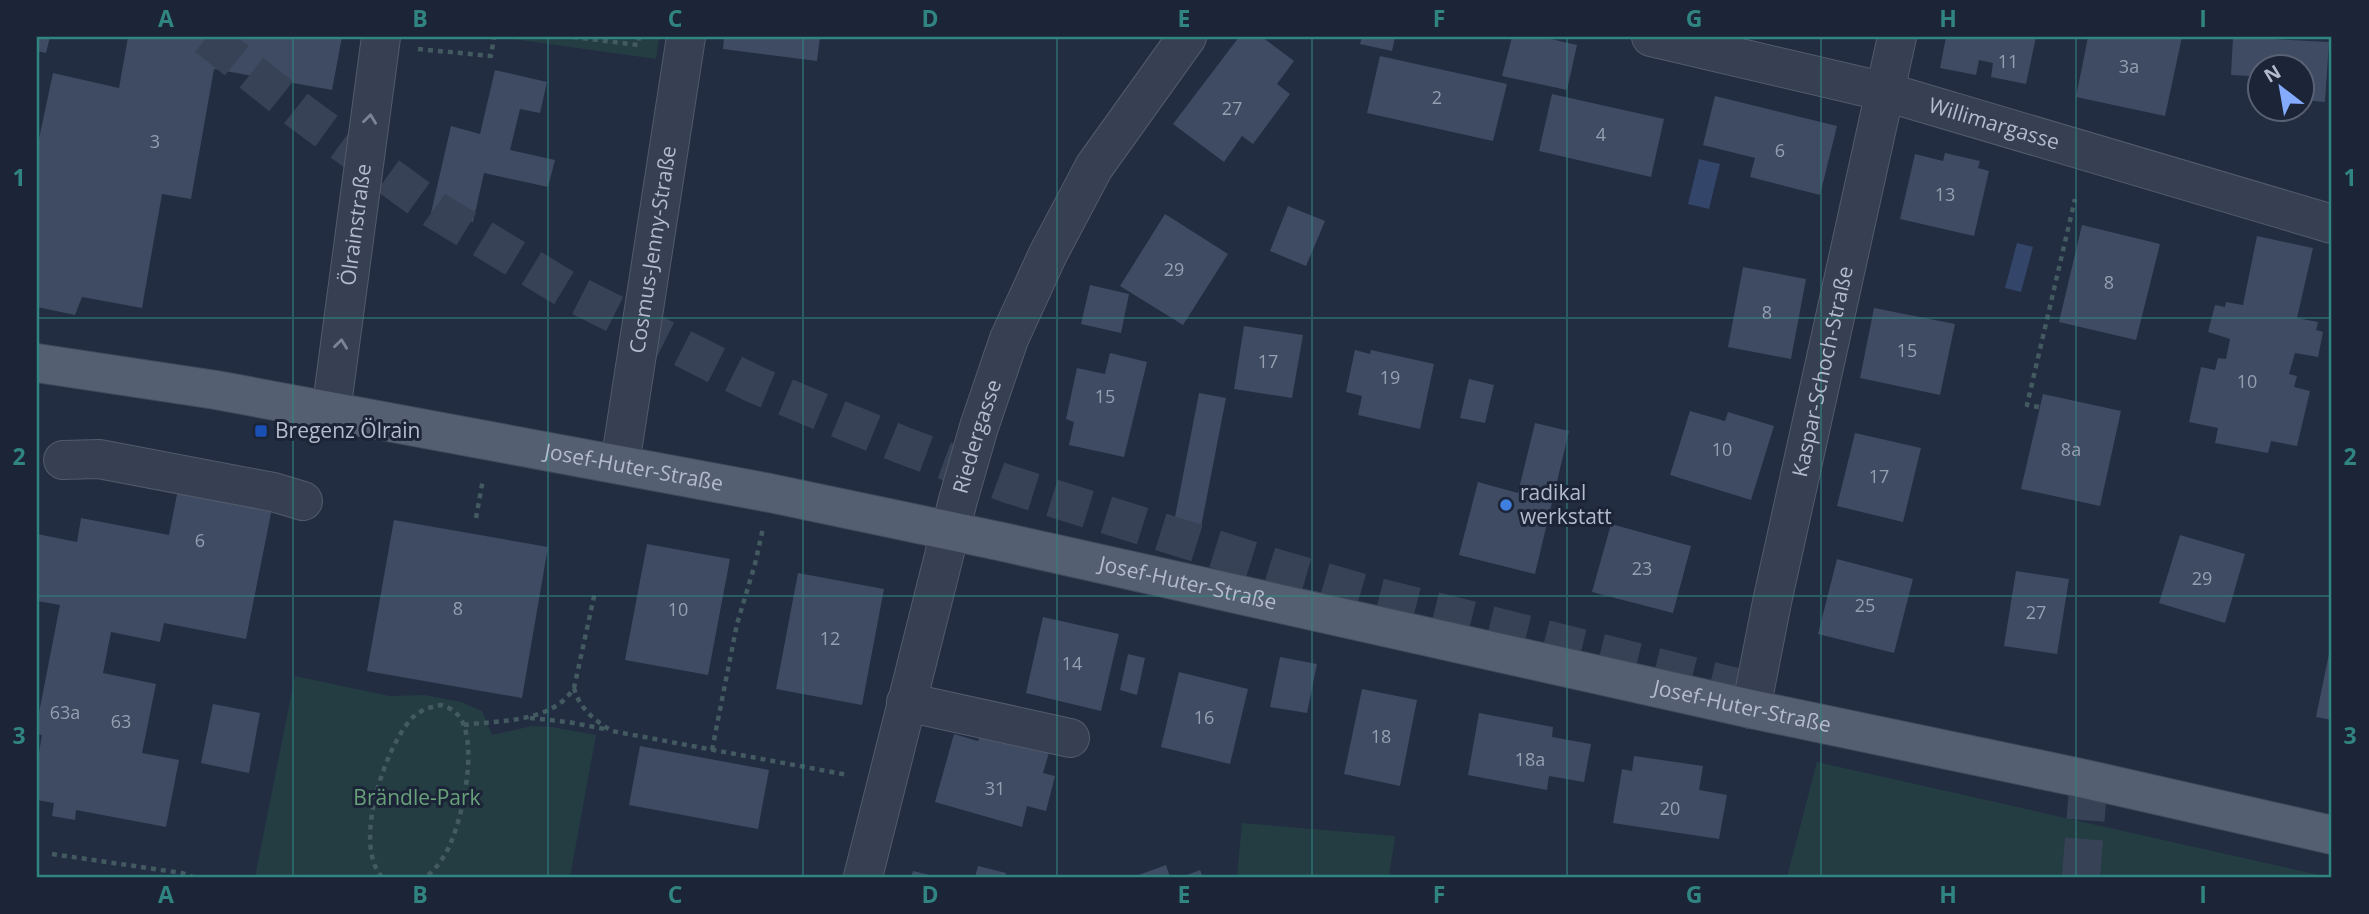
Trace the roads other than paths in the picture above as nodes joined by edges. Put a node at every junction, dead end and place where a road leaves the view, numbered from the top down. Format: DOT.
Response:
graph roads {
  1 [pos="686,37"];
  2 [pos="1187,37"];
  3 [pos="1651,37"];
  4 [pos="1897,37"];
  5 [pos="380,41"];
  6 [pos="1886,92"];
  7 [pos="2332,224"];
  8 [pos="37,363"];
  9 [pos="331,412"];
  10 [pos="63,460"];
  11 [pos="620,464"];
  12 [pos="303,501"];
  13 [pos="950,531"];
  14 [pos="906,702"];
  15 [pos="1751,709"];
  16 [pos="1070,738"];
  17 [pos="2332,835"];
  18 [pos="863,877"];
  1 -- 11 [label="street, Cosmus-Jenny-Straße"];
  2 -- 13 [label="street, Riedergasse"];
  3 -- 6 [label="street, Willimargasse"];
  4 -- 6 [label="street, Kaspar-Schoch-Straße"];
  9 -- 5 [label="street, Ölrainstraße, one-way"];
  6 -- 7 [label="street, Willimargasse"];
  6 -- 15 [label="street, Kaspar-Schoch-Straße"];
  8 -- 9 [label="main road, Josef-Huter-Straße"];
  9 -- 11 [label="main road, Josef-Huter-Straße"];
  10 -- 12 [label="street"];
  11 -- 13 [label="main road, Josef-Huter-Straße"];
  13 -- 14 [label="street, Riedergasse"];
  13 -- 15 [label="main road, Josef-Huter-Straße"];
  14 -- 16 [label="street"];
  14 -- 18 [label="street, Riedergasse"];
  15 -- 17 [label="main road, Josef-Huter-Straße"];
}
